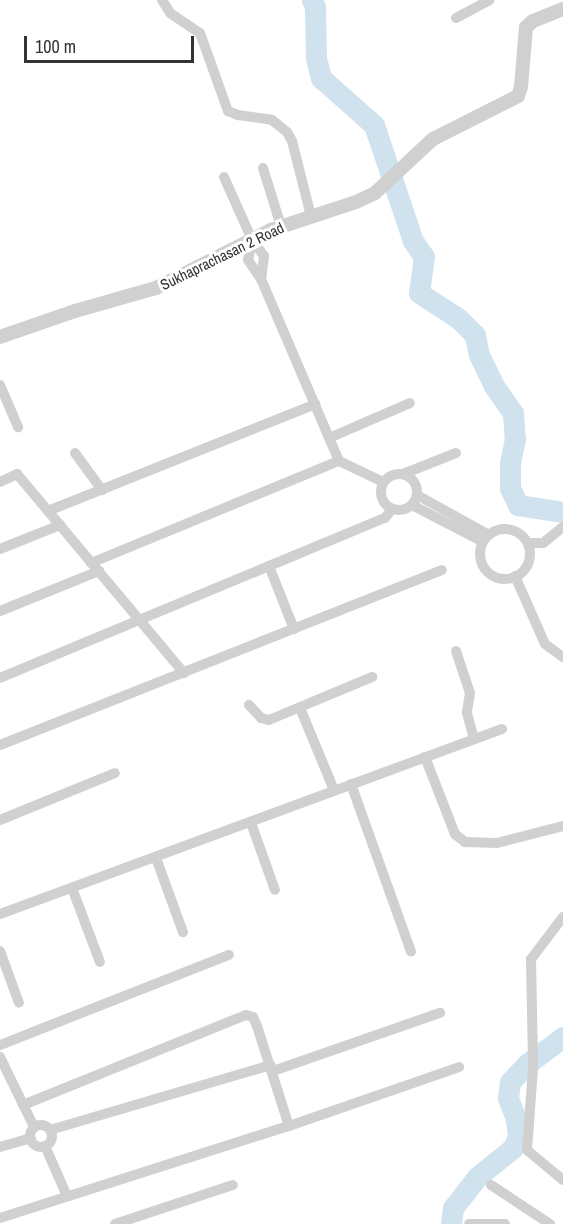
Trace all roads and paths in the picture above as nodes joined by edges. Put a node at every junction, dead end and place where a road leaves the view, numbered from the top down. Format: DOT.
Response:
graph roads {
  1 [pos="162,0"];
  2 [pos="490,0"];
  3 [pos="563,9"];
  4 [pos="456,18"];
  5 [pos="263,168"];
  6 [pos="224,177"];
  7 [pos="311,216"];
  8 [pos="280,226"];
  9 [pos="252,240"];
  10 [pos="0,337"];
  11 [pos="0,385"];
  12 [pos="410,403"];
  13 [pos="315,404"];
  14 [pos="18,427"];
  15 [pos="329,438"];
  16 [pos="75,453"];
  17 [pos="456,453"];
  18 [pos="339,461"];
  19 [pos="403,474"];
  20 [pos="0,482"];
  21 [pos="383,482"];
  22 [pos="102,490"];
  23 [pos="414,500"];
  24 [pos="392,509"];
  25 [pos="48,511"];
  26 [pos="60,525"];
  27 [pos="563,527"];
  28 [pos="486,538"];
  29 [pos="528,543"];
  30 [pos="0,549"];
  31 [pos="269,566"];
  32 [pos="95,567"];
  33 [pos="442,570"];
  34 [pos="515,576"];
  35 [pos="0,611"];
  36 [pos="139,620"];
  37 [pos="294,629"];
  38 [pos="456,651"];
  39 [pos="563,657"];
  40 [pos="184,673"];
  41 [pos="372,677"];
  42 [pos="0,678"];
  43 [pos="249,705"];
  44 [pos="300,708"];
  45 [pos="502,729"];
  46 [pos="474,739"];
  47 [pos="0,745"];
  48 [pos="425,757"];
  49 [pos="116,772"];
  50 [pos="351,784"];
  51 [pos="334,790"];
  52 [pos="0,820"];
  53 [pos="251,823"];
  54 [pos="563,826"];
  55 [pos="156,858"];
  56 [pos="72,888"];
  57 [pos="275,890"];
  58 [pos="0,914"];
  59 [pos="563,917"];
  60 [pos="183,932"];
  61 [pos="0,951"];
  62 [pos="411,952"];
  63 [pos="229,955"];
  64 [pos="100,962"];
  65 [pos="19,1003"];
  66 [pos="440,1014"];
  67 [pos="0,1045"];
  68 [pos="0,1057"];
  69 [pos="459,1067"];
  70 [pos="272,1068"];
  71 [pos="23,1105"];
  72 [pos="289,1126"];
  73 [pos="50,1130"];
  74 [pos="32,1133"];
  75 [pos="45,1146"];
  76 [pos="0,1147"];
  77 [pos="563,1180"];
  78 [pos="233,1185"];
  79 [pos="491,1185"];
  80 [pos="68,1196"];
  81 [pos="0,1218"];
  82 [pos="115,1224"];
  83 [pos="468,1224"];
  84 [pos="504,1224"];
  85 [pos="550,1224"];
  1 -- 7 [label="street"];
  2 -- 4 [label="street"];
  3 -- 7 [label="street, Sukhaprachasan 2 Road"];
  5 -- 8 [label="street"];
  6 -- 9 [label="street"];
  7 -- 8 [label="street, Sukhaprachasan 2 Road"];
  8 -- 9 [label="street, Sukhaprachasan 2 Road"];
  9 -- 10 [label="street, Sukhaprachasan 2 Road"];
  9 -- 13 [label="street"];
  11 -- 14 [label="street"];
  12 -- 15 [label="street"];
  13 -- 15 [label="street"];
  13 -- 22 [label="street"];
  15 -- 18 [label="street"];
  16 -- 22 [label="street"];
  17 -- 19 [label="street"];
  18 -- 21 [label="street"];
  18 -- 32 [label="street"];
  19 -- 21 [label="street"];
  19 -- 23 [label="street"];
  20 -- 25 [label="street"];
  21 -- 24 [label="street"];
  22 -- 25 [label="street"];
  23 -- 24 [label="street"];
  23 -- 28 [label="street"];
  24 -- 31 [label="street"];
  25 -- 26 [label="street"];
  26 -- 30 [label="street"];
  26 -- 32 [label="street"];
  27 -- 29 [label="street"];
  28 -- 29 [label="street"];
  28 -- 34 [label="street"];
  29 -- 34 [label="street"];
  31 -- 36 [label="street"];
  31 -- 37 [label="street"];
  32 -- 35 [label="street"];
  32 -- 36 [label="street"];
  33 -- 37 [label="street"];
  34 -- 39 [label="street"];
  36 -- 40 [label="street"];
  36 -- 42 [label="street"];
  37 -- 40 [label="street"];
  38 -- 46 [label="street"];
  40 -- 47 [label="street"];
  41 -- 44 [label="street"];
  43 -- 44 [label="street"];
  44 -- 51 [label="street"];
  45 -- 46 [label="street"];
  46 -- 48 [label="street"];
  48 -- 50 [label="street"];
  48 -- 54 [label="street"];
  49 -- 52 [label="street"];
  50 -- 51 [label="street"];
  50 -- 62 [label="street"];
  51 -- 53 [label="street"];
  53 -- 55 [label="street"];
  53 -- 57 [label="street"];
  55 -- 56 [label="street"];
  55 -- 60 [label="street"];
  56 -- 58 [label="street"];
  56 -- 64 [label="street"];
  59 -- 77 [label="street"];
  61 -- 65 [label="street"];
  63 -- 67 [label="street"];
  66 -- 70 [label="street"];
  68 -- 71 [label="street"];
  69 -- 72 [label="street"];
  70 -- 71 [label="street"];
  70 -- 72 [label="street"];
  70 -- 73 [label="street"];
  71 -- 74 [label="street"];
  72 -- 80 [label="street"];
  73 -- 74 [label="street"];
  73 -- 75 [label="street"];
  74 -- 75 [label="street"];
  74 -- 76 [label="street"];
  75 -- 80 [label="street"];
  78 -- 82 [label="street"];
  79 -- 85 [label="street"];
  80 -- 81 [label="street"];
  83 -- 84 [label="street"];
}
